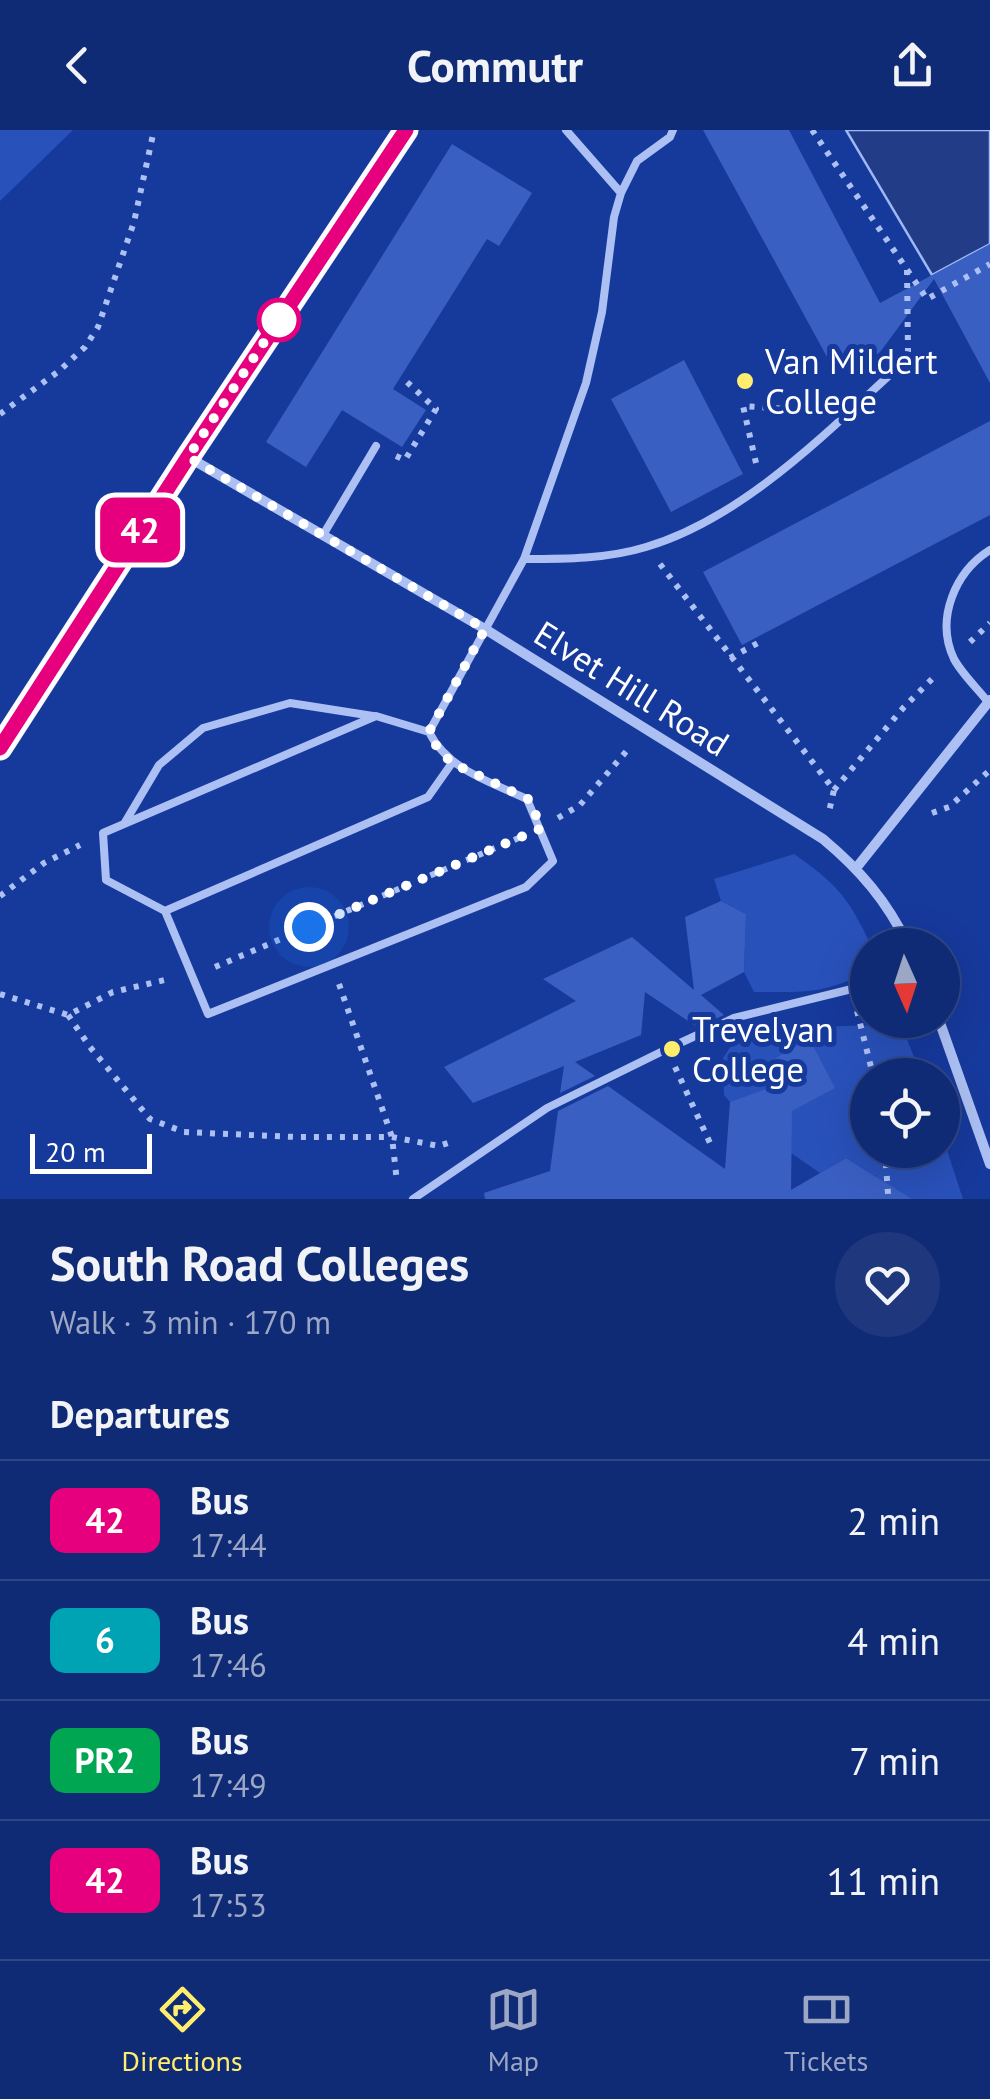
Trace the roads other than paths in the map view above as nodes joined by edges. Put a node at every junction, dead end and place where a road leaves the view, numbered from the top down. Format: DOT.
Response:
graph roads {
  1 [pos="406,130"];
  2 [pos="566,130"];
  3 [pos="673,130"];
  4 [pos="621,194"];
  5 [pos="895,370"];
  6 [pos="376,446"];
  7 [pos="188,457"];
  8 [pos="323,535"];
  9 [pos="990,550"];
  10 [pos="524,559"];
  11 [pos="485,629"];
  12 [pos="989,701"];
  13 [pos="376,716"];
  14 [pos="429,732"];
  15 [pos="0,748"];
  16 [pos="452,763"];
  17 [pos="124,824"];
  18 [pos="857,866"];
  19 [pos="165,911"];
  20 [pos="899,928"];
  21 [pos="850,991"];
  22 [pos="945,1038"];
  23 [pos="990,1164"];
  24 [pos="413,1199"];
  1 -- 7 [label="main road"];
  2 -- 4 [label="lane"];
  3 -- 4 [label="lane"];
  4 -- 10 [label="lane"];
  5 -- 10 [label="lane"];
  6 -- 8 [label="lane"];
  7 -- 8 [label="street, Elvet Hill Road"];
  7 -- 15 [label="main road"];
  8 -- 11 [label="street, Elvet Hill Road"];
  9 -- 12 [label="lane"];
  10 -- 11 [label="lane"];
  11 -- 14 [label="lane"];
  11 -- 18 [label="street, Elvet Hill Road"];
  12 -- 18 [label="street"];
  13 -- 14 [label="lane"];
  13 -- 17 [label="lane"];
  13 -- 17 [label="lane"];
  14 -- 16 [label="lane"];
  16 -- 19 [label="lane"];
  16 -- 19 [label="lane"];
  17 -- 19 [label="lane"];
  18 -- 20 [label="street, Elvet Hill Road"];
  21 -- 24 [label="lane"];
  22 -- 23 [label="street"];
}
